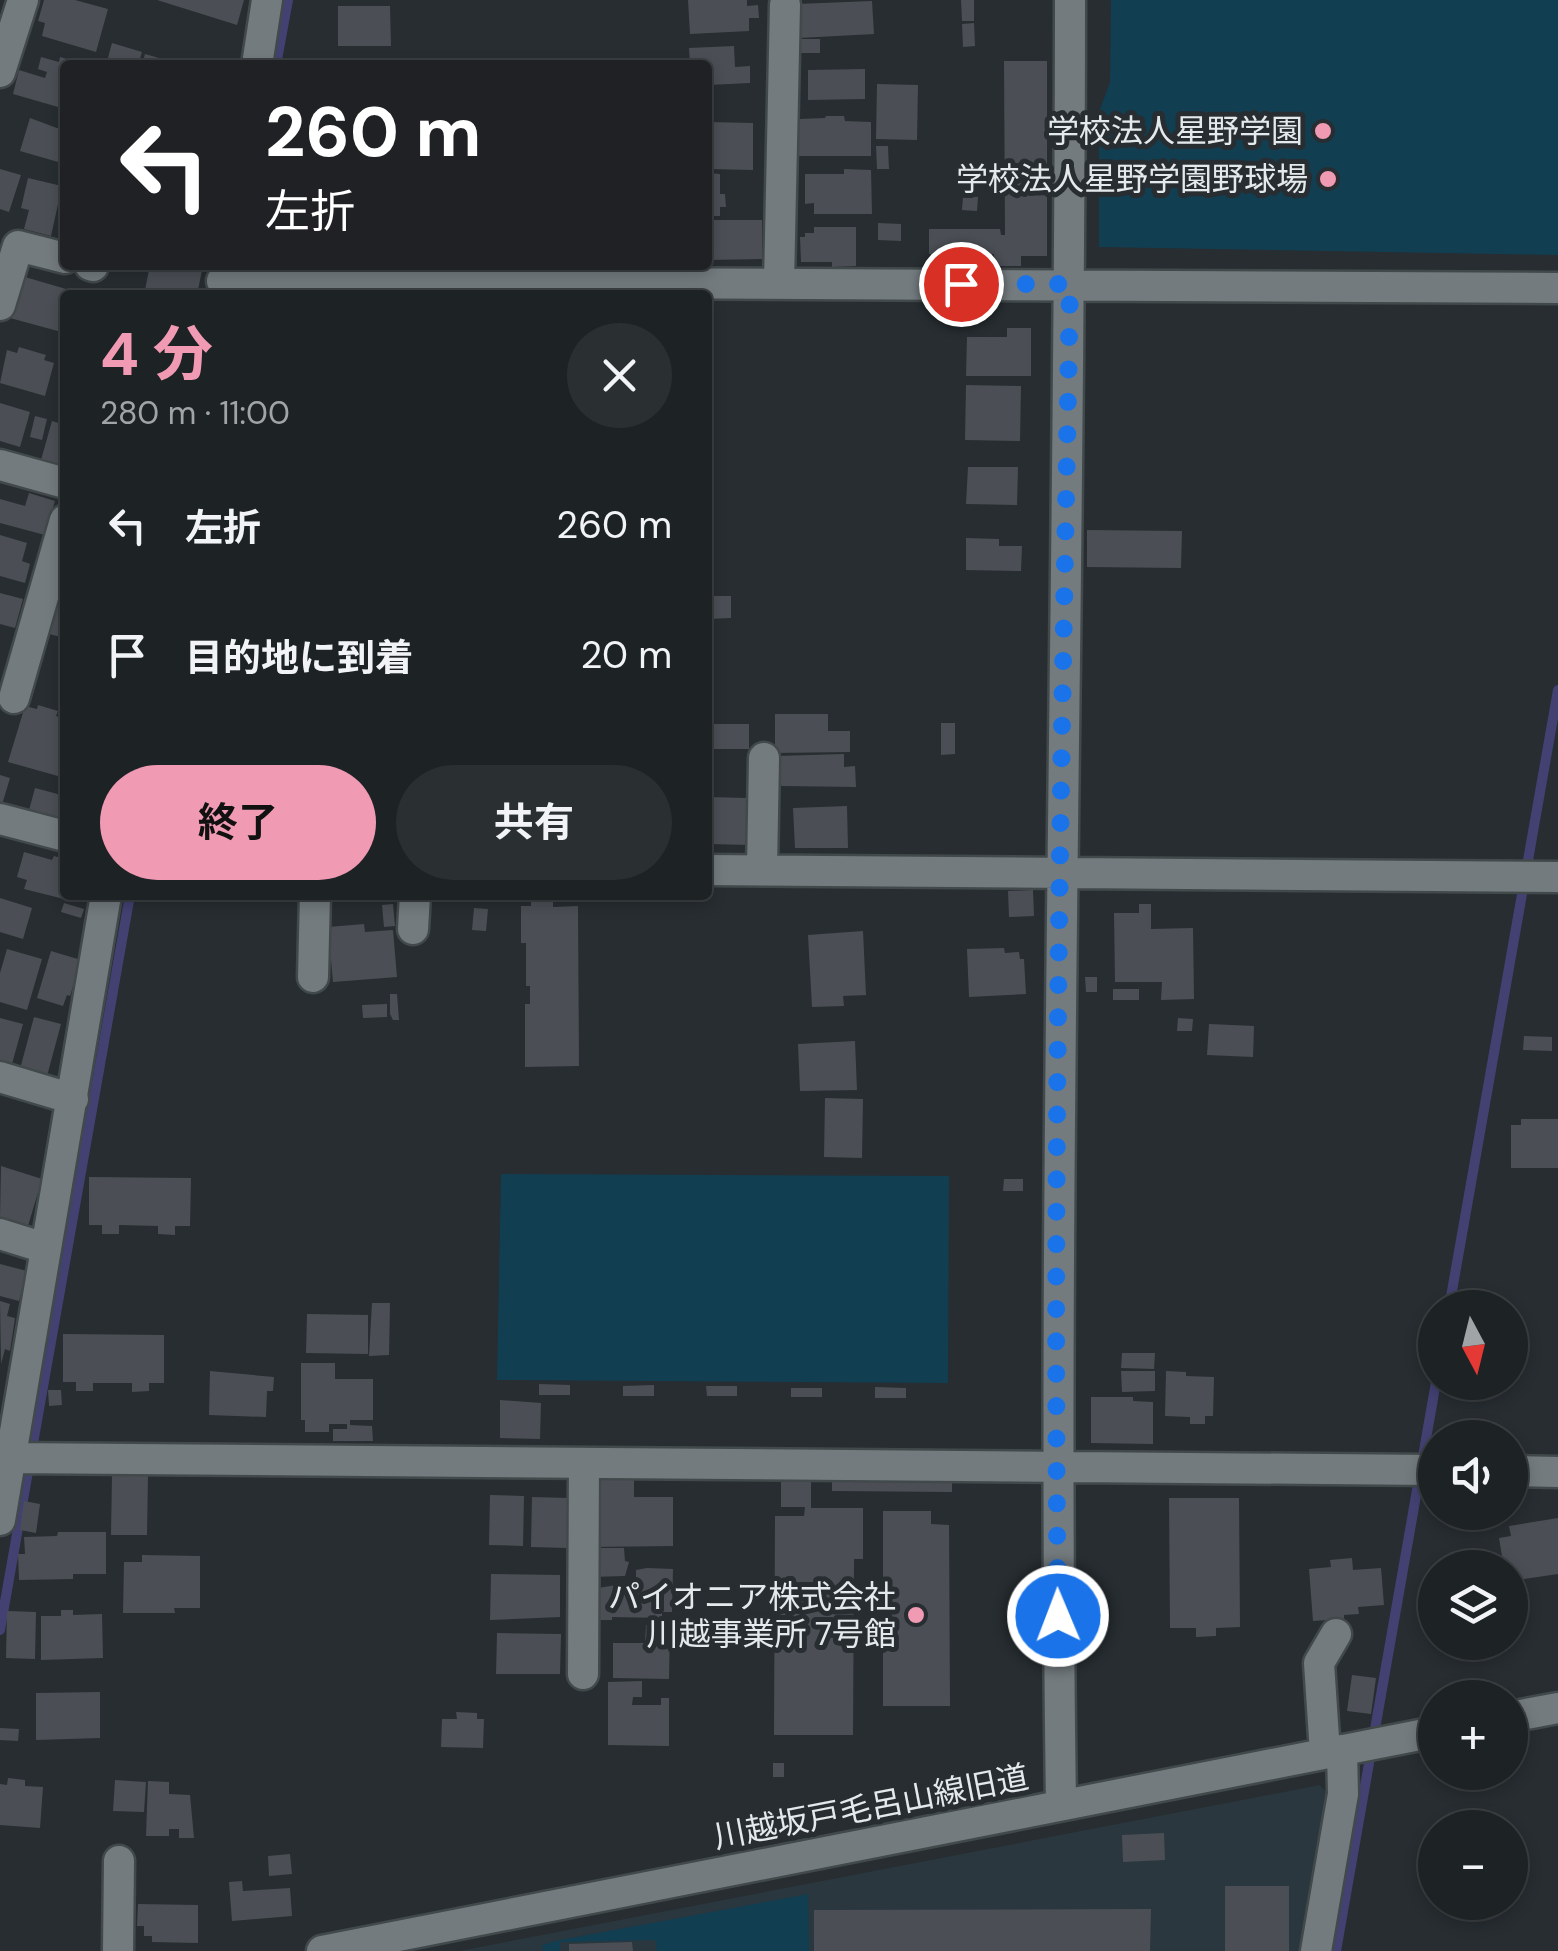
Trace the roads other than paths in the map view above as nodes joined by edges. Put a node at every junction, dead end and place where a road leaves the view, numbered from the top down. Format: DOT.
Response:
graph roads {
  1 [pos="23,0"];
  2 [pos="267,0"];
  3 [pos="1070,0"];
  4 [pos="785,5"];
  5 [pos="258,60"];
  6 [pos="0,72"];
  7 [pos="60,257"];
  8 [pos="222,280"];
  9 [pos="598,281"];
  10 [pos="779,283"];
  11 [pos="1070,284"];
  12 [pos="488,288"];
  13 [pos="1558,288"];
  14 [pos="0,305"];
  15 [pos="0,465"];
  16 [pos="60,482"];
  17 [pos="60,537"];
  18 [pos="14,698"];
  19 [pos="764,758"];
  20 [pos="0,819"];
  21 [pos="60,835"];
  22 [pos="712,870"];
  23 [pos="762,870"];
  24 [pos="1060,872"];
  25 [pos="1558,877"];
  26 [pos="105,900"];
  27 [pos="314,900"];
  28 [pos="415,900"];
  29 [pos="413,930"];
  30 [pos="313,977"];
  31 [pos="0,1077"];
  32 [pos="73,1098"];
  33 [pos="0,1234"];
  34 [pos="46,1248"];
  35 [pos="9,1458"];
  36 [pos="584,1463"];
  37 [pos="1056,1466"];
  38 [pos="1418,1470"];
  39 [pos="1528,1471"];
  40 [pos="1558,1472"];
  41 [pos="0,1520"];
  42 [pos="1336,1634"];
  43 [pos="584,1674"];
  44 [pos="1558,1708"];
  45 [pos="1528,1714"];
  46 [pos="1418,1735"];
  47 [pos="1353,1748"];
  48 [pos="1061,1804"];
  49 [pos="119,1861"];
  50 [pos="118,1951"];
  51 [pos="322,1951"];
  52 [pos="1316,1951"];
  1 -- 6 [label="street"];
  2 -- 5 [label="street"];
  3 -- 11 [label="street"];
  4 -- 10 [label="street"];
  7 -- 14 [label="street"];
  8 -- 12 [label="street"];
  9 -- 10 [label="street"];
  9 -- 12 [label="street"];
  10 -- 11 [label="street"];
  11 -- 13 [label="street"];
  11 -- 24 [label="street"];
  15 -- 16 [label="street"];
  17 -- 18 [label="street"];
  19 -- 23 [label="street"];
  20 -- 21 [label="street"];
  22 -- 23 [label="street"];
  23 -- 24 [label="street"];
  24 -- 25 [label="street"];
  24 -- 37 [label="street"];
  26 -- 32 [label="street"];
  27 -- 30 [label="street"];
  28 -- 29 [label="street"];
  31 -- 32 [label="street"];
  32 -- 34 [label="street"];
  33 -- 34 [label="street"];
  34 -- 35 [label="street"];
  35 -- 36 [label="street"];
  35 -- 41 [label="street"];
  36 -- 37 [label="street"];
  36 -- 43 [label="street"];
  37 -- 38 [label="street"];
  37 -- 48 [label="street"];
  39 -- 40 [label="street"];
  42 -- 47 [label="street"];
  44 -- 45 [label="street"];
  46 -- 47 [label="street, 川越坂戸毛呂山線旧道"];
  47 -- 48 [label="street, 川越坂戸毛呂山線旧道"];
  47 -- 52 [label="street"];
  48 -- 51 [label="street, 川越坂戸毛呂山線旧道"];
  49 -- 50 [label="street"];
}
